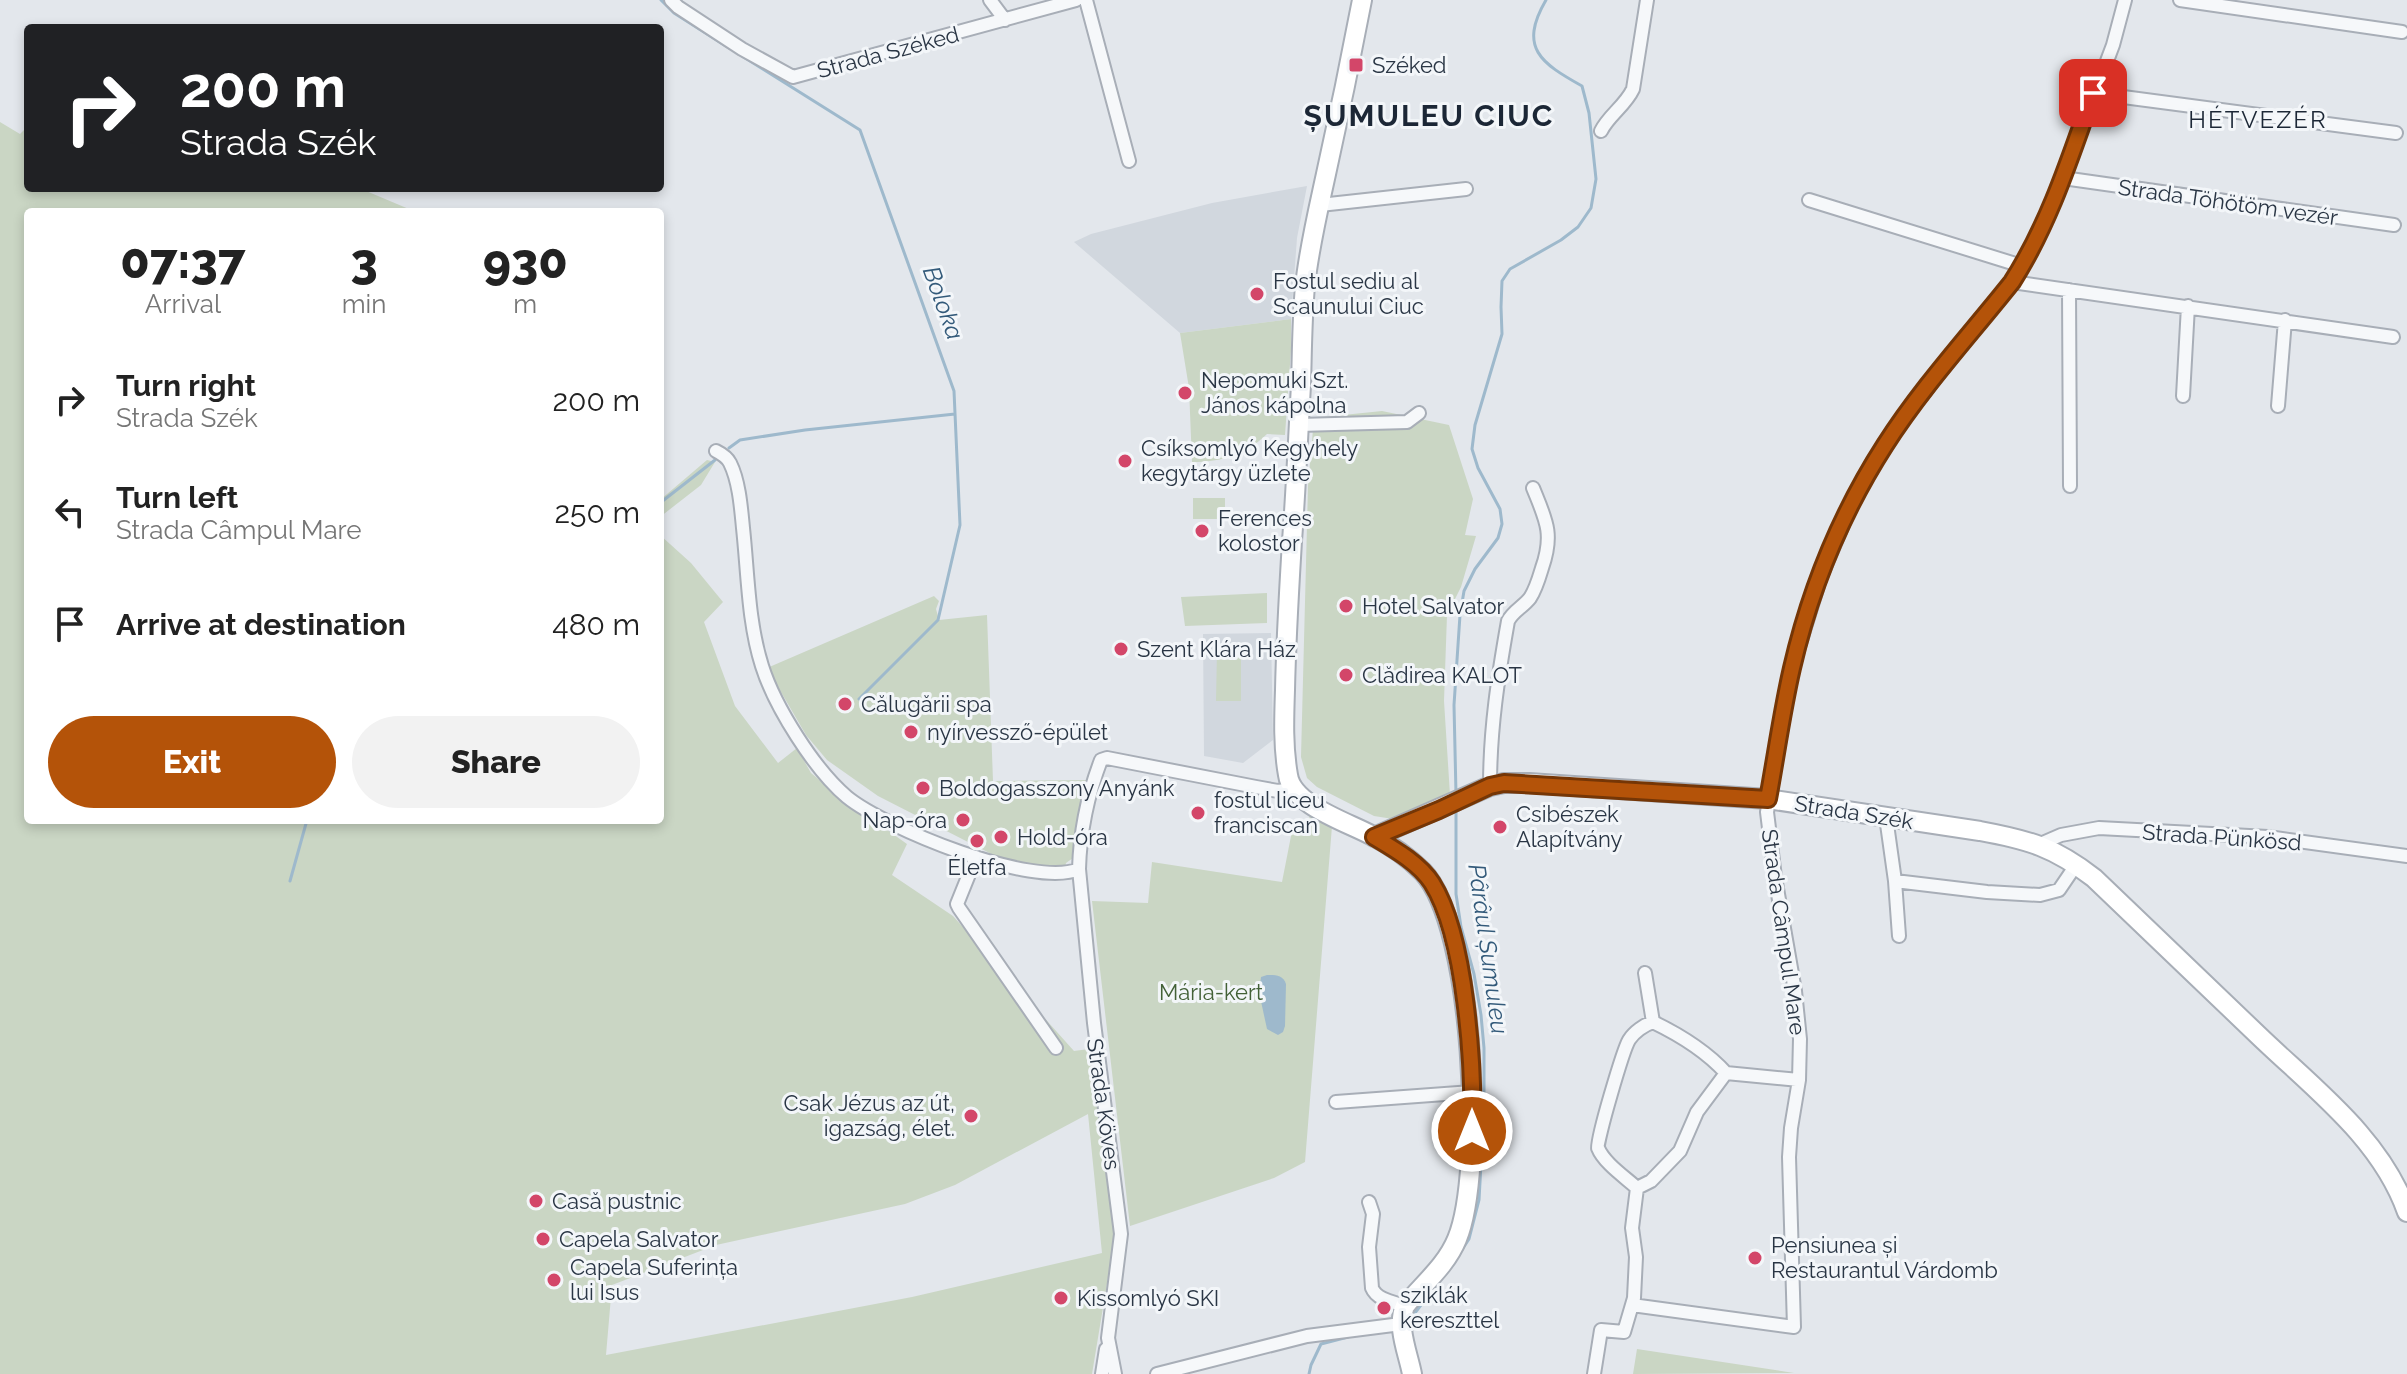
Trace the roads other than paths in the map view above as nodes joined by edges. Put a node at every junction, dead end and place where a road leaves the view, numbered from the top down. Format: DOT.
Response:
graph roads {
  1 [pos="671,0"];
  2 [pos="990,0"];
  3 [pos="1076,0"];
  4 [pos="1086,0"];
  5 [pos="1362,0"];
  6 [pos="1647,0"];
  7 [pos="2125,0"];
  8 [pos="2180,0"];
  9 [pos="1005,20"];
  10 [pos="2402,32"];
  11 [pos="2093,93"];
  12 [pos="1601,131"];
  13 [pos="2396,133"];
  14 [pos="1129,161"];
  15 [pos="2063,178"];
  16 [pos="1466,189"];
  17 [pos="1809,200"];
  18 [pos="1320,205"];
  19 [pos="2394,225"];
  20 [pos="2022,266"];
  21 [pos="2012,282"];
  22 [pos="2069,290"];
  23 [pos="2188,306"];
  24 [pos="2285,320"];
  25 [pos="2393,337"];
  26 [pos="2183,396"];
  27 [pos="2278,406"];
  28 [pos="1419,413"];
  29 [pos="1299,425"];
  30 [pos="716,451"];
  31 [pos="2070,486"];
  32 [pos="1533,488"];
  33 [pos="1490,786"];
  34 [pos="1293,789"];
  35 [pos="1768,799"];
  36 [pos="1886,817"];
  37 [pos="1374,837"];
  38 [pos="2038,845"];
  39 [pos="2407,856"];
  40 [pos="976,857"];
  41 [pos="2076,865"];
  42 [pos="1079,869"];
  43 [pos="1895,881"];
  44 [pos="1899,936"];
  45 [pos="1645,973"];
  46 [pos="1653,1022"];
  47 [pos="1056,1048"];
  48 [pos="1726,1073"];
  49 [pos="1799,1080"];
  50 [pos="1472,1092"];
  51 [pos="1336,1102"];
  52 [pos="1637,1188"];
  53 [pos="1369,1202"];
  54 [pos="2407,1212"];
  55 [pos="1632,1305"];
  56 [pos="1403,1320"];
  57 [pos="1108,1338"];
  58 [pos="1102,1374"];
  59 [pos="1115,1374"];
  60 [pos="1157,1374"];
  61 [pos="1412,1374"];
  62 [pos="1594,1374"];
  1 -- 9 [label="street, Strada Széked"];
  2 -- 9 [label="street"];
  3 -- 9 [label="street, Strada Széked"];
  4 -- 14 [label="street"];
  5 -- 18 [label="street"];
  6 -- 12 [label="street"];
  7 -- 11 [label="street, Strada Câmpul Mare"];
  8 -- 10 [label="street"];
  11 -- 13 [label="street"];
  11 -- 15 [label="street, Strada Câmpul Mare"];
  15 -- 19 [label="street, Strada Töhötöm vezér"];
  15 -- 20 [label="street, Strada Câmpul Mare"];
  16 -- 18 [label="street"];
  17 -- 20 [label="street"];
  18 -- 29 [label="street"];
  20 -- 21 [label="street, Strada Câmpul Mare"];
  21 -- 22 [label="street"];
  21 -- 35 [label="street, Strada Câmpul Mare"];
  22 -- 23 [label="street"];
  22 -- 31 [label="street"];
  23 -- 24 [label="street"];
  23 -- 26 [label="street"];
  24 -- 25 [label="street"];
  24 -- 27 [label="street"];
  28 -- 29 [label="street"];
  29 -- 34 [label="street"];
  30 -- 40 [label="street"];
  32 -- 33 [label="street"];
  33 -- 35 [label="street, Strada Szék"];
  33 -- 37 [label="street, Strada Szék"];
  34 -- 37 [label="street"];
  34 -- 42 [label="street, Strada Köves"];
  35 -- 36 [label="street, Strada Szék"];
  35 -- 49 [label="street, Strada Câmpul Mare"];
  36 -- 38 [label="street, Strada Szék"];
  36 -- 43 [label="street"];
  37 -- 50 [label="street"];
  38 -- 39 [label="street, Strada Pünkösd"];
  38 -- 41 [label="street, Strada Szék"];
  40 -- 42 [label="street"];
  40 -- 47 [label="street"];
  41 -- 43 [label="street"];
  41 -- 54 [label="street, Strada Szék"];
  42 -- 57 [label="street, Strada Köves"];
  43 -- 44 [label="street"];
  45 -- 46 [label="street"];
  46 -- 48 [label="street"];
  46 -- 52 [label="street"];
  48 -- 49 [label="street"];
  48 -- 52 [label="street"];
  49 -- 55 [label="street, Strada Câmpul Mare"];
  50 -- 51 [label="street"];
  50 -- 56 [label="street"];
  52 -- 55 [label="street"];
  53 -- 56 [label="street"];
  55 -- 62 [label="street"];
  56 -- 60 [label="street"];
  56 -- 61 [label="street"];
  57 -- 58 [label="street, Strada Köves"];
  57 -- 59 [label="street, Strada Köves"];
}
